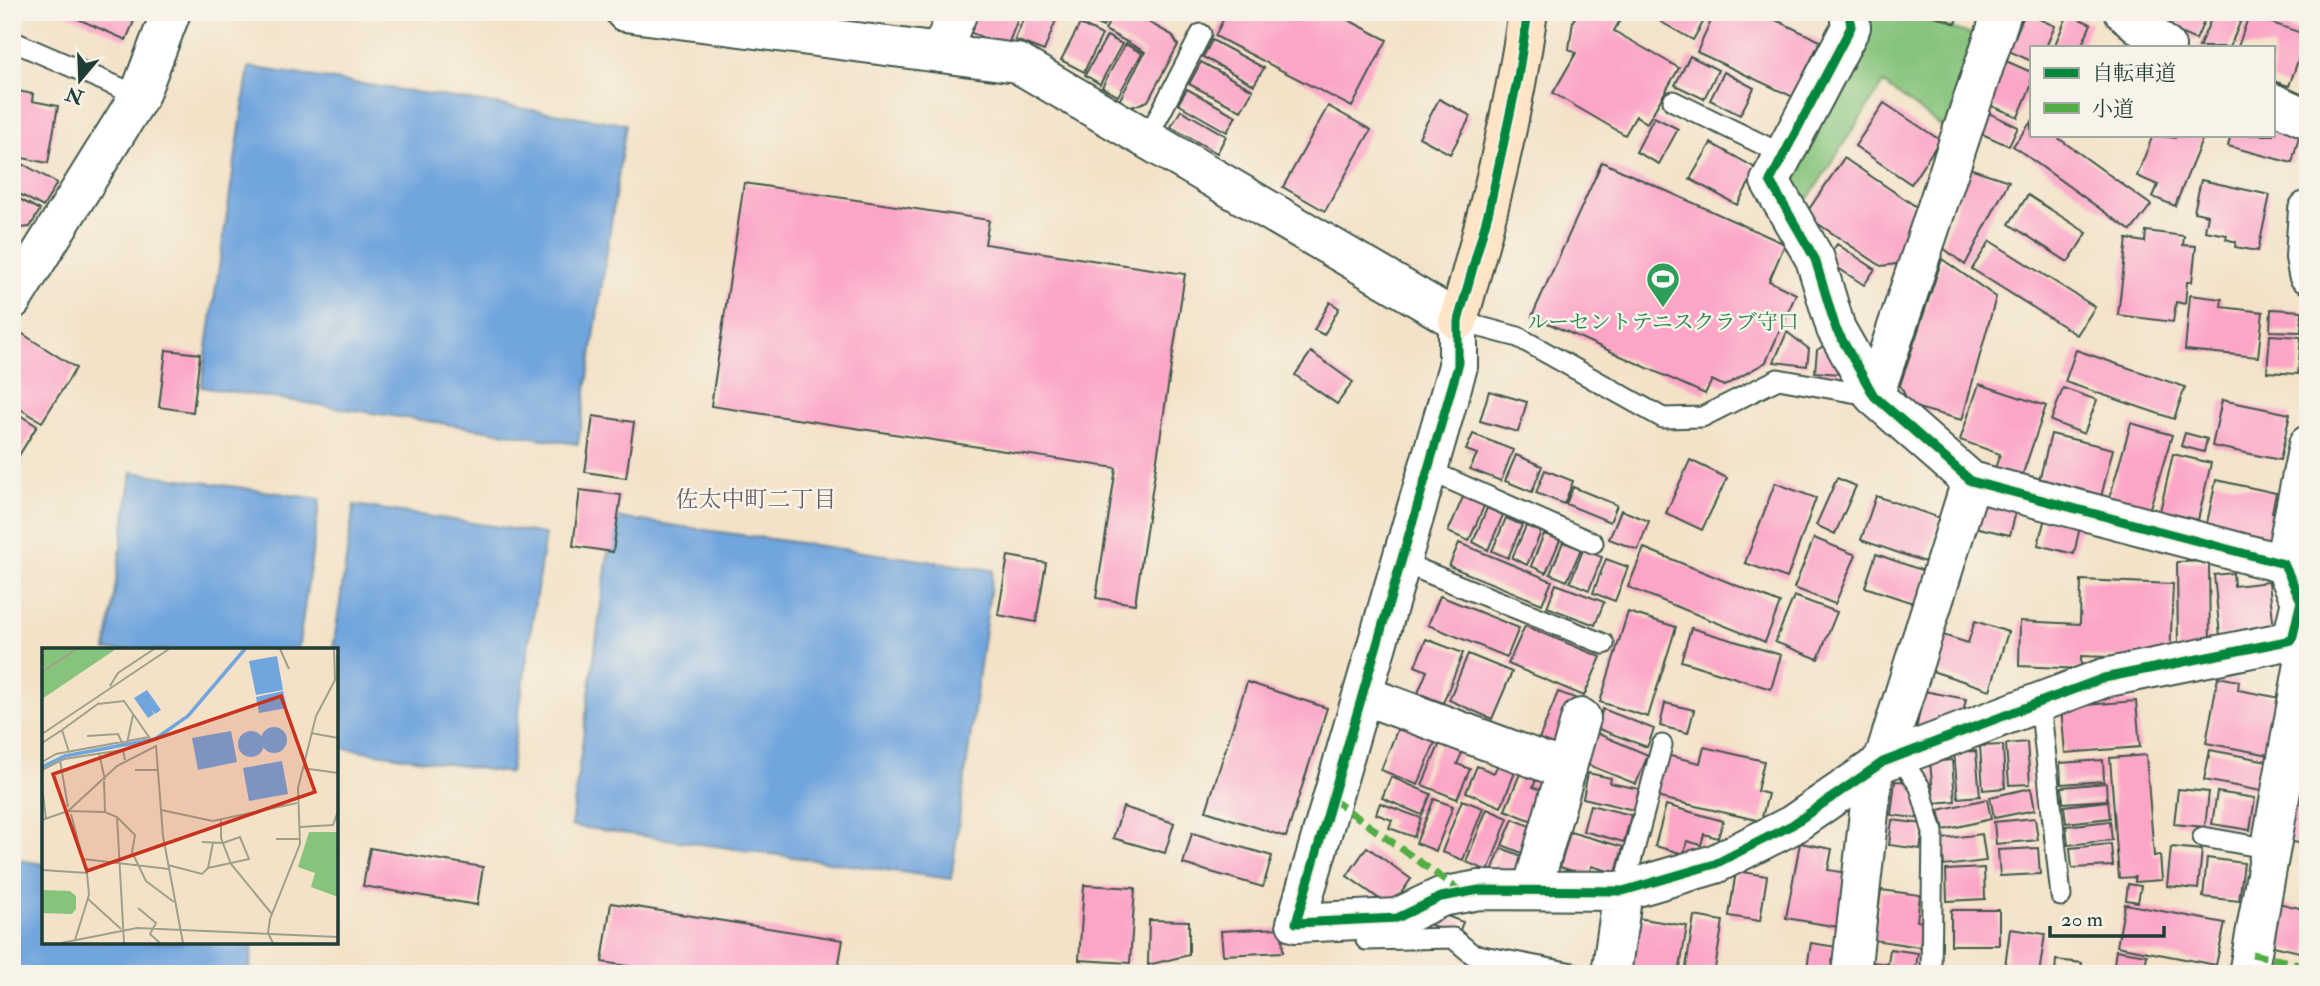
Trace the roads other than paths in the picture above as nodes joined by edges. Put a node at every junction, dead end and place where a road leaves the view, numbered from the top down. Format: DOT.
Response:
graph roads {
  1 [pos="170,12"];
  2 [pos="625,12"];
  3 [pos="958,12"];
  4 [pos="1528,12"];
  5 [pos="1849,12"];
  6 [pos="2003,12"];
  7 [pos="2124,12"];
  8 [pos="1202,34"];
  9 [pos="12,41"];
  10 [pos="2165,46"];
  11 [pos="940,53"];
  12 [pos="139,96"];
  13 [pos="1673,101"];
  14 [pos="2274,103"];
  15 [pos="2308,119"];
  16 [pos="1147,139"];
  17 [pos="1784,155"];
  18 [pos="2308,210"];
  19 [pos="25,256"];
  20 [pos="2308,274"];
  21 [pos="12,300"];
  22 [pos="1458,321"];
  23 [pos="1874,396"];
  24 [pos="2308,444"];
  25 [pos="1428,470"];
  26 [pos="1971,481"];
  27 [pos="1593,543"];
  28 [pos="1401,562"];
  29 [pos="2284,564"];
  30 [pos="2304,601"];
  31 [pos="2292,640"];
  32 [pos="1604,644"];
  33 [pos="1363,695"];
  34 [pos="2040,702"];
  35 [pos="1581,718"];
  36 [pos="1662,745"];
  37 [pos="1885,762"];
  38 [pos="1566,770"];
  39 [pos="2296,779"];
  40 [pos="2203,837"];
  41 [pos="2271,849"];
  42 [pos="1532,890"];
  43 [pos="1623,891"];
  44 [pos="2061,896"];
  45 [pos="1366,940"];
  46 [pos="1578,974"];
  47 [pos="1611,974"];
  48 [pos="1851,974"];
  49 [pos="1931,974"];
  50 [pos="2248,974"];
  1 -- 12 [label="street"];
  2 -- 11 [label="street"];
  3 -- 11 [label="street"];
  4 -- 22 [label="street"];
  5 -- 17 [label="street"];
  6 -- 23 [label="street"];
  7 -- 10 [label="street"];
  8 -- 16 [label="lane"];
  9 -- 12 [label="lane"];
  11 -- 16 [label="street"];
  12 -- 19 [label="street"];
  13 -- 17 [label="lane"];
  14 -- 15 [label="street"];
  16 -- 22 [label="street"];
  17 -- 23 [label="street"];
  18 -- 20 [label="street"];
  19 -- 21 [label="street"];
  22 -- 23 [label="lane"];
  22 -- 25 [label="street"];
  23 -- 26 [label="street"];
  24 -- 29 [label="street"];
  25 -- 27 [label="lane"];
  25 -- 28 [label="street"];
  26 -- 29 [label="street"];
  26 -- 37 [label="street"];
  28 -- 32 [label="lane"];
  28 -- 33 [label="street"];
  29 -- 30 [label="street"];
  30 -- 31 [label="street"];
  31 -- 34 [label="street"];
  31 -- 39 [label="street"];
  33 -- 38 [label="street"];
  33 -- 42 [label="street"];
  34 -- 37 [label="street"];
  34 -- 44 [label="lane"];
  35 -- 38 [label="street"];
  36 -- 43 [label="lane"];
  37 -- 43 [label="street"];
  37 -- 48 [label="street"];
  37 -- 49 [label="lane"];
  38 -- 42 [label="street"];
  39 -- 41 [label="street"];
  40 -- 41 [label="lane"];
  41 -- 50 [label="street"];
  42 -- 43 [label="street"];
  43 -- 47 [label="street"];
  45 -- 46 [label="lane"];
}
